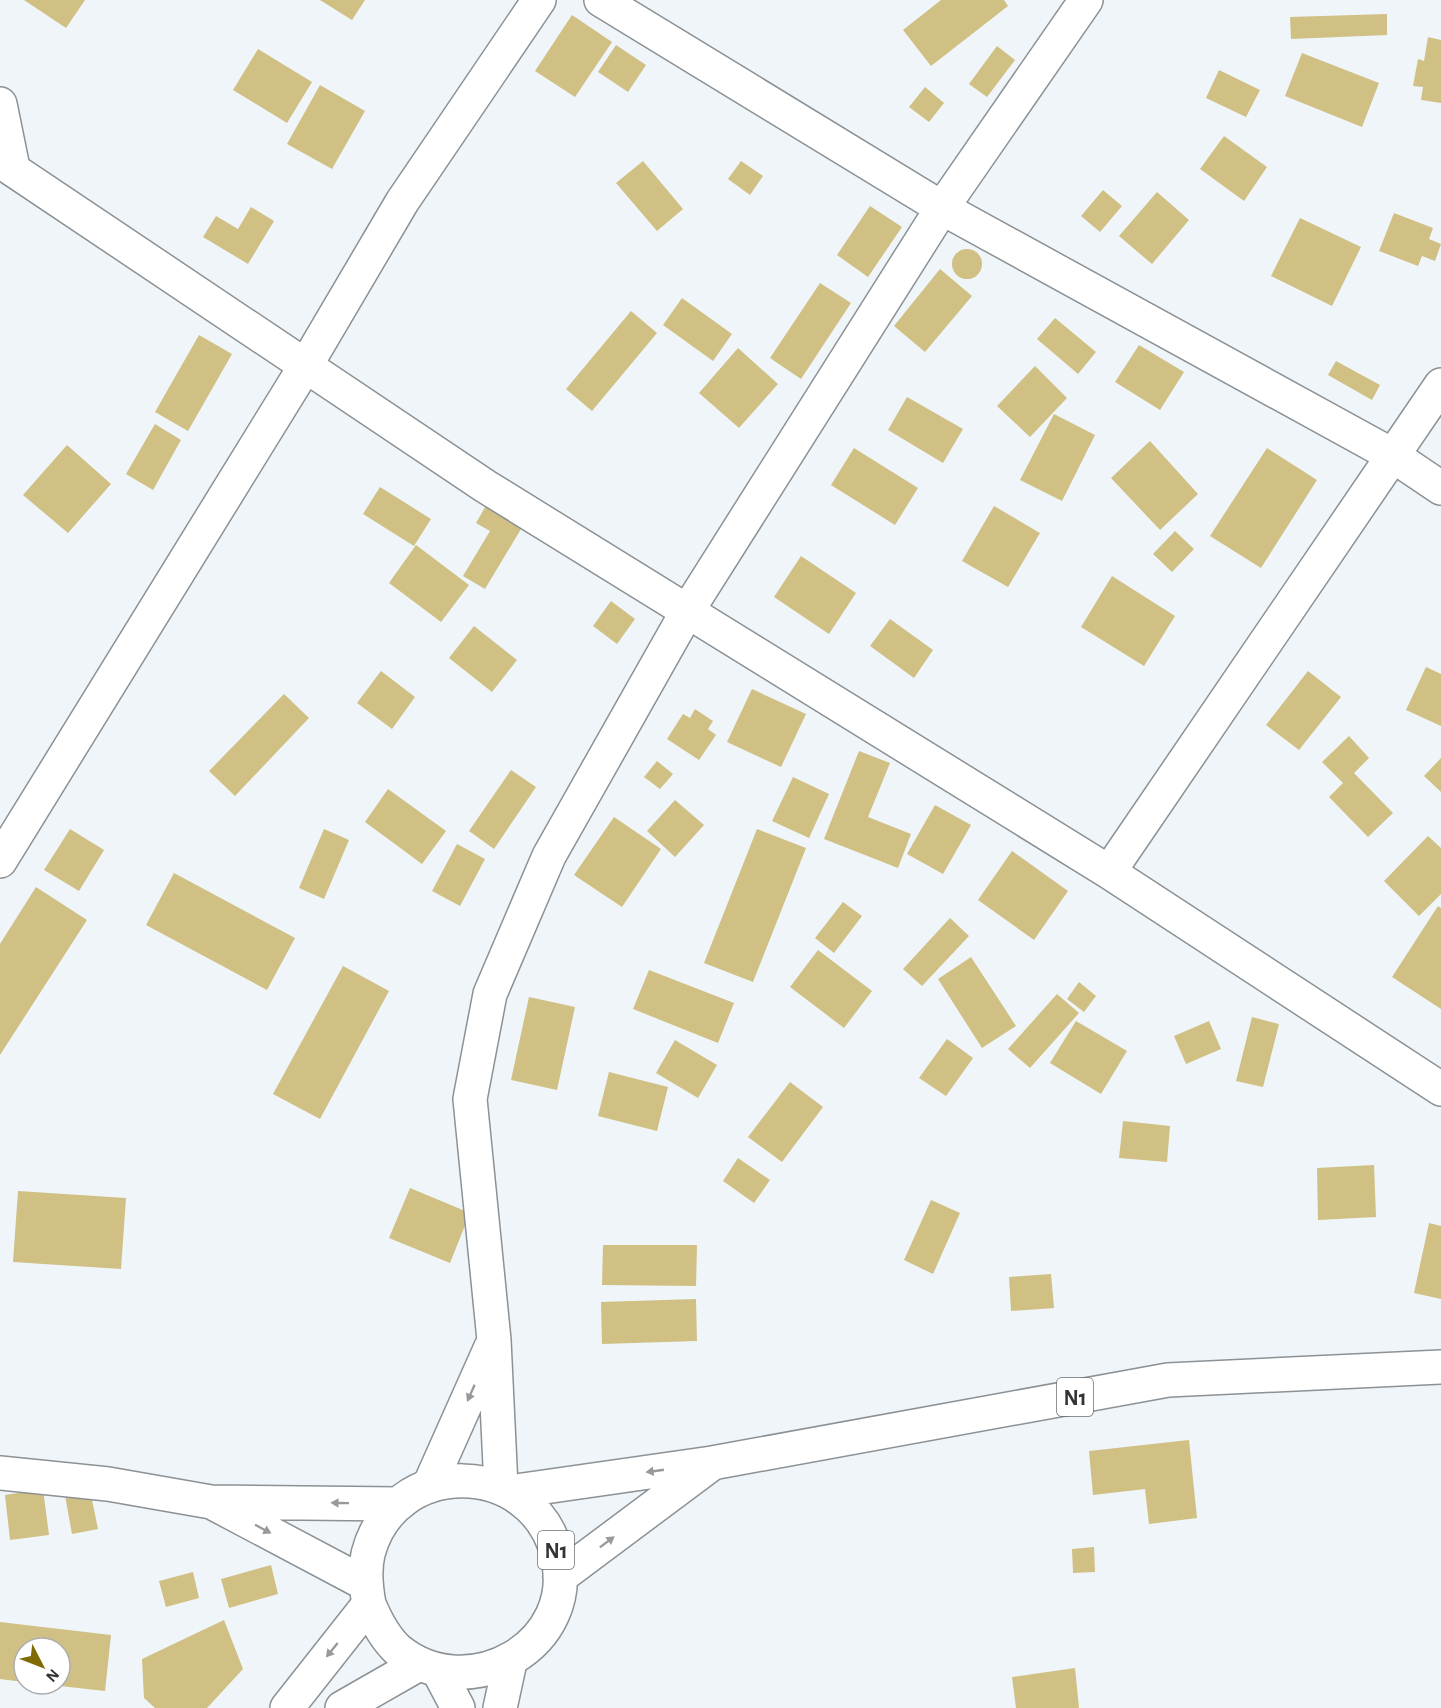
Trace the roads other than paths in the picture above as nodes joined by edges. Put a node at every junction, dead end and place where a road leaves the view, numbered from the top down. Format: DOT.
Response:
graph roads {
  1 [pos="539,0"];
  2 [pos="601,0"];
  3 [pos="1086,0"];
  4 [pos="0,104"];
  5 [pos="6,164"];
  6 [pos="942,208"];
  7 [pos="306,365"];
  8 [pos="1441,385"];
  9 [pos="1392,455"];
  10 [pos="1441,488"];
  11 [pos="688,610"];
  12 [pos="0,861"];
  13 [pos="1109,872"];
  14 [pos="1441,1089"];
  15 [pos="494,1340"];
  16 [pos="1441,1367"];
  17 [pos="712,1463"];
  18 [pos="0,1473"];
  19 [pos="429,1486"];
  20 [pos="506,1490"];
  21 [pos="211,1502"];
  22 [pos="398,1504"];
  23 [pos="560,1577"];
  24 [pos="367,1594"];
  25 [pos="510,1662"];
  26 [pos="429,1668"];
  27 [pos="287,1708"];
  28 [pos="342,1708"];
  29 [pos="458,1708"];
  30 [pos="500,1708"];
  1 -- 7 [label="main road"];
  2 -- 6 [label="main road"];
  3 -- 6 [label="main road"];
  4 -- 5 [label="main road"];
  5 -- 7 [label="main road"];
  6 -- 9 [label="main road"];
  6 -- 11 [label="main road"];
  7 -- 11 [label="main road"];
  7 -- 12 [label="main road"];
  8 -- 9 [label="main road"];
  9 -- 10 [label="main road"];
  9 -- 13 [label="main road"];
  11 -- 13 [label="main road"];
  11 -- 15 [label="main road"];
  13 -- 14 [label="main road"];
  15 -- 19 [label="main road, one-way"];
  15 -- 20 [label="main road"];
  16 -- 17 [label="main road, N1"];
  17 -- 20 [label="main road, N1, one-way"];
  23 -- 17 [label="main road, N1, one-way"];
  18 -- 21 [label="main road"];
  19 -- 20 [label="main road, N1"];
  19 -- 22 [label="main road, N1"];
  20 -- 23 [label="main road, N1"];
  22 -- 21 [label="main road, one-way"];
  21 -- 24 [label="main road, one-way"];
  22 -- 24 [label="main road, N1"];
  23 -- 25 [label="main road, N1"];
  24 -- 26 [label="main road, N1"];
  24 -- 27 [label="main road, one-way"];
  25 -- 26 [label="main road, N1"];
  25 -- 30 [label="main road"];
  26 -- 28 [label="main road"];
  26 -- 29 [label="main road"];
}
